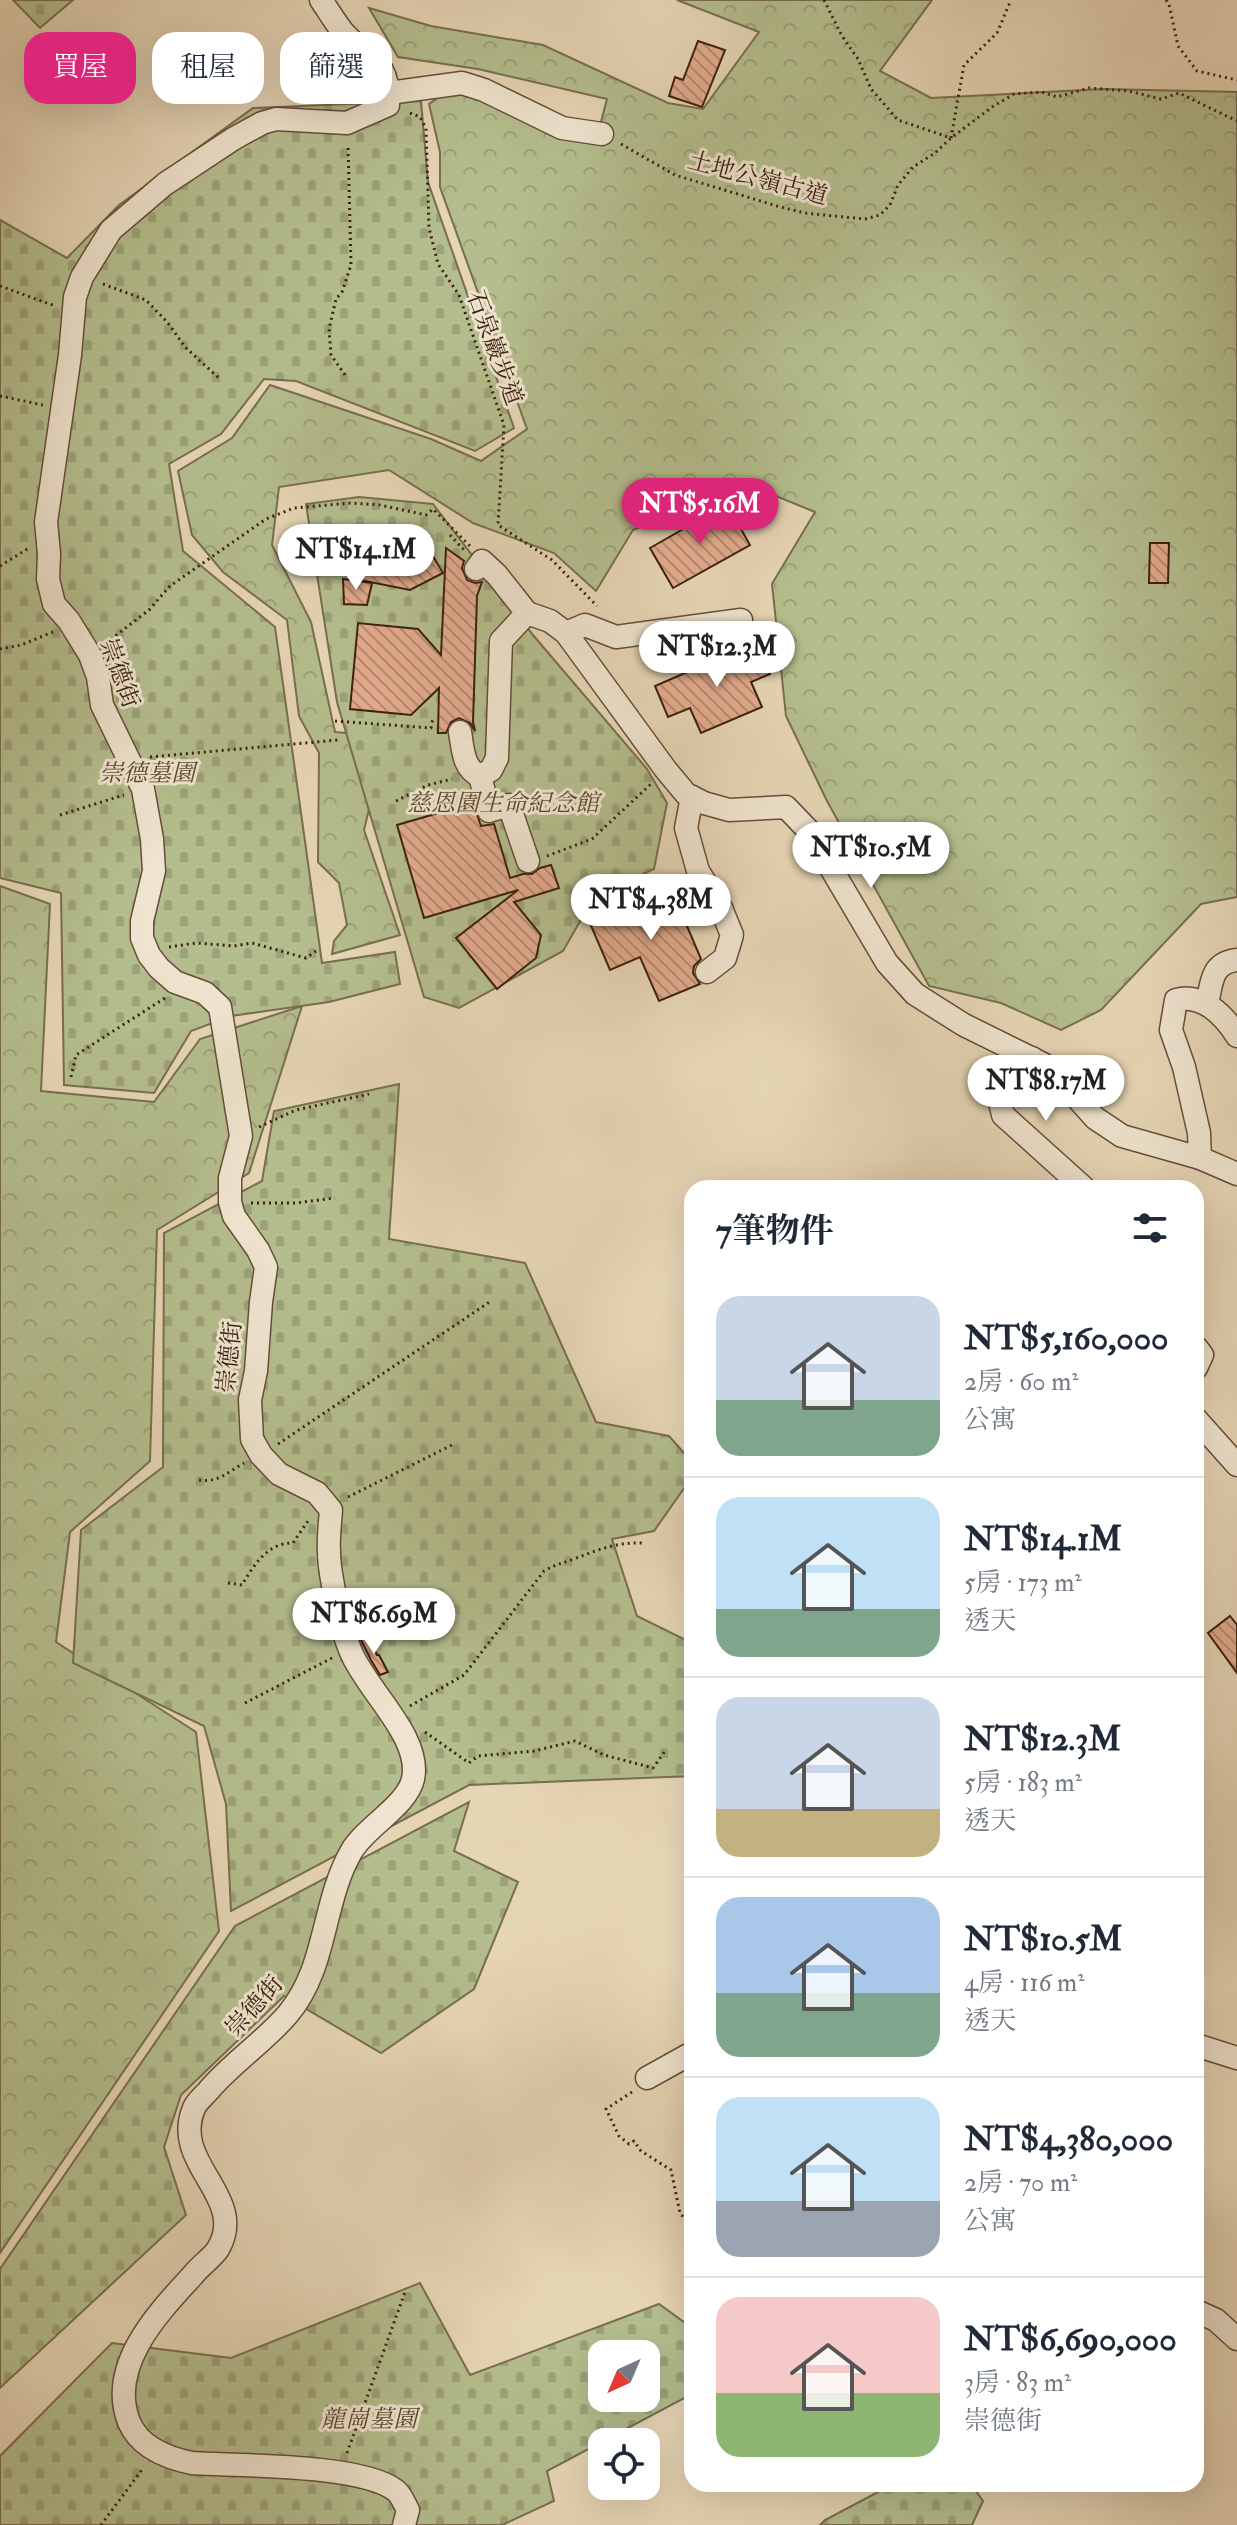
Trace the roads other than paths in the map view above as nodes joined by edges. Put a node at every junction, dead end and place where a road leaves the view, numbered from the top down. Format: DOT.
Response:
graph roads {
  1 [pos="321,0"];
  2 [pos="343,32"];
  3 [pos="392,91"];
  4 [pos="371,104"];
  5 [pos="602,134"];
  6 [pos="472,557"];
  7 [pos="527,613"];
  8 [pos="741,620"];
  9 [pos="576,629"];
  10 [pos="460,732"];
  11 [pos="480,776"];
  12 [pos="692,797"];
  13 [pos="528,861"];
  14 [pos="1237,960"];
  15 [pos="707,972"];
  16 [pos="1207,1004"];
  17 [pos="1237,1036"];
  18 [pos="1032,1058"];
  19 [pos="1200,1158"];
  20 [pos="1237,1174"];
  21 [pos="1075,1180"];
  22 [pos="1204,1428"];
  23 [pos="1237,1465"];
  24 [pos="1204,2048"];
  25 [pos="684,2057"];
  26 [pos="1237,2058"];
  27 [pos="647,2078"];
  28 [pos="1204,2315"];
  29 [pos="1237,2339"];
  30 [pos="404,2525"];
  1 -- 2 [label="street"];
  3 -- 5 [label="street, 崇德街"];
  4 -- 30 [label="street, 崇德街"];
  6 -- 7 [label="street"];
  7 -- 9 [label="street"];
  7 -- 11 [label="street"];
  8 -- 9 [label="street"];
  9 -- 12 [label="street"];
  10 -- 11 [label="street"];
  11 -- 13 [label="street"];
  12 -- 15 [label="street"];
  12 -- 18 [label="street"];
  14 -- 16 [label="street"];
  16 -- 17 [label="street"];
  16 -- 19 [label="street"];
  18 -- 19 [label="street"];
  18 -- 21 [label="street"];
  19 -- 20 [label="street"];
  22 -- 23 [label="street"];
  24 -- 26 [label="street"];
  25 -- 27 [label="street"];
  28 -- 29 [label="street"];
}
